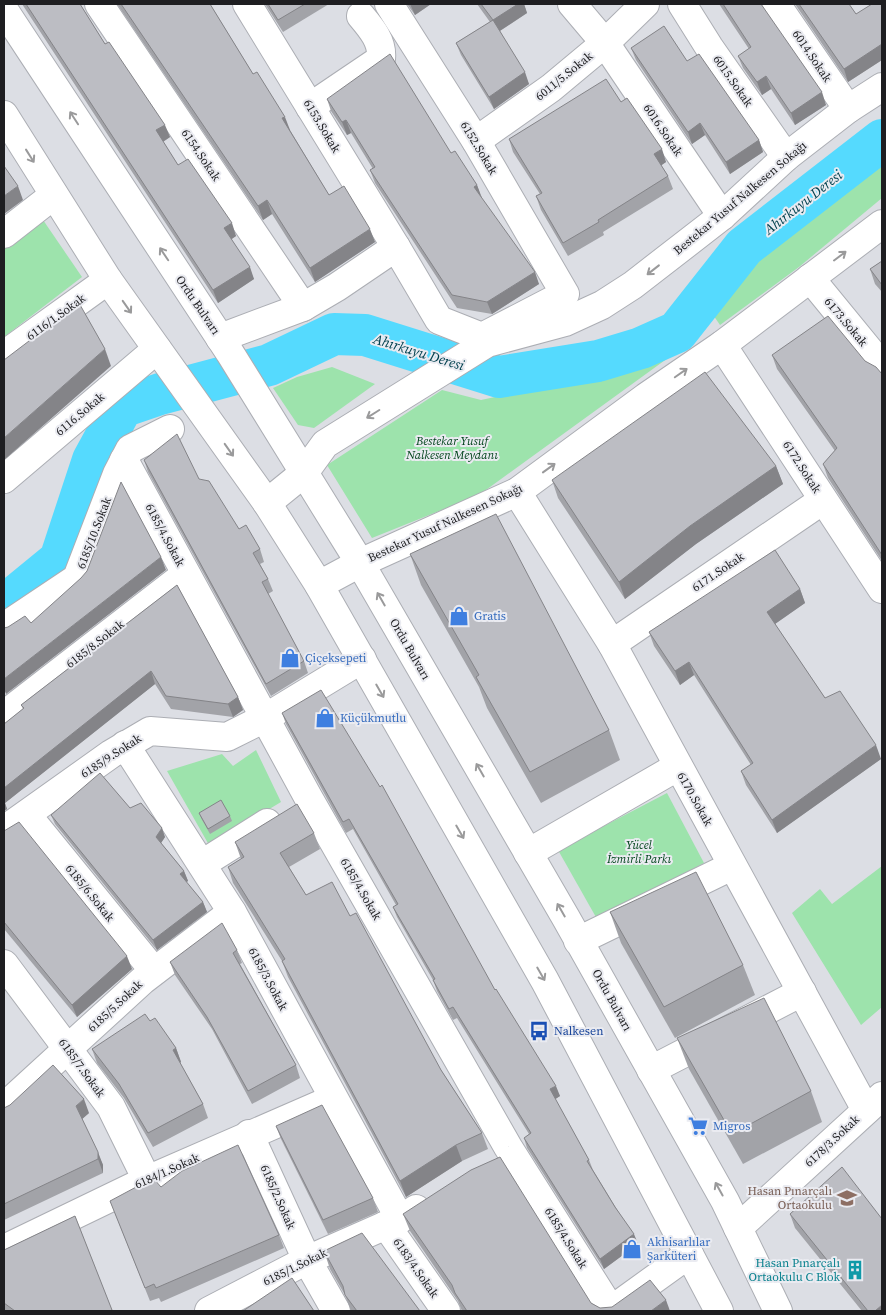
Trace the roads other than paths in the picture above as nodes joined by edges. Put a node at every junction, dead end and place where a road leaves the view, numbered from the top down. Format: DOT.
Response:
graph roads {
  1 [pos="98,4"];
  2 [pos="247,4"];
  3 [pos="390,4"];
  4 [pos="572,4"];
  5 [pos="645,4"];
  6 [pos="682,4"];
  7 [pos="776,4"];
  8 [pos="4,10"];
  9 [pos="361,16"];
  10 [pos="605,43"];
  11 [pos="882,87"];
  12 [pos="310,107"];
  13 [pos="848,109"];
  14 [pos="4,115"];
  15 [pos="476,141"];
  16 [pos="786,157"];
  17 [pos="54,195"];
  18 [pos="722,216"];
  19 [pos="882,224"];
  20 [pos="4,234"];
  21 [pos="396,247"];
  22 [pos="810,278"];
  23 [pos="108,280"];
  24 [pos="566,294"];
  25 [pos="302,307"];
  26 [pos="722,345"];
  27 [pos="225,346"];
  28 [pos="157,349"];
  29 [pos="4,355"];
  30 [pos="882,366"];
  31 [pos="170,429"];
  32 [pos="124,460"];
  33 [pos="304,473"];
  34 [pos="4,479"];
  35 [pos="516,492"];
  36 [pos="823,500"];
  37 [pos="267,504"];
  38 [pos="360,563"];
  39 [pos="186,574"];
  40 [pos="319,585"];
  41 [pos="882,589"];
  42 [pos="4,627"];
  43 [pos="612,644"];
  44 [pos="362,659"];
  45 [pos="4,715"];
  46 [pos="265,718"];
  47 [pos="125,745"];
  48 [pos="677,767"];
  49 [pos="308,797"];
  50 [pos="27,815"];
  51 [pos="4,830"];
  52 [pos="528,853"];
  53 [pos="202,864"];
  54 [pos="732,866"];
  55 [pos="232,912"];
  56 [pos="578,941"];
  57 [pos="4,964"];
  58 [pos="154,971"];
  59 [pos="802,992"];
  60 [pos="69,1049"];
  61 [pos="651,1070"];
  62 [pos="332,1099"];
  63 [pos="874,1103"];
  64 [pos="4,1107"];
  65 [pos="250,1134"];
  66 [pos="513,1154"];
  67 [pos="487,1166"];
  68 [pos="147,1180"];
  69 [pos="439,1194"];
  70 [pos="393,1222"];
  71 [pos="738,1228"];
  72 [pos="4,1249"];
  73 [pos="689,1254"];
  74 [pos="306,1260"];
  75 [pos="209,1311"];
  76 [pos="336,1311"];
  77 [pos="446,1311"];
  78 [pos="610,1311"];
  79 [pos="720,1311"];
  80 [pos="778,1311"];
  1 -- 25 [label="street, 6154.Sokak"];
  2 -- 12 [label="street, 6153.Sokak"];
  3 -- 15 [label="street, 6152.Sokak"];
  4 -- 10 [label="street, 6016.Sokak"];
  5 -- 10 [label="street, 6011/5.Sokak"];
  6 -- 16 [label="street, 6015.Sokak"];
  7 -- 13 [label="street, 6014.Sokak"];
  27 -- 8 [label="street, Ordu Bulvarı, one-way"];
  9 -- 12 [label="street"];
  10 -- 15 [label="street, 6011/5.Sokak"];
  10 -- 18 [label="street, 6016.Sokak"];
  11 -- 13 [label="street, Bestekar Yusuf Nalkesen Sokağı"];
  12 -- 21 [label="street, 6153.Sokak"];
  13 -- 16 [label="street, Bestekar Yusuf Nalkesen Sokağı"];
  14 -- 17 [label="street, one-way"];
  15 -- 24 [label="street, 6152.Sokak"];
  16 -- 18 [label="street, Bestekar Yusuf Nalkesen Sokağı"];
  17 -- 20 [label="street"];
  17 -- 23 [label="street"];
  18 -- 33 [label="street, Bestekar Yusuf Nalkesen Sokağı, one-way"];
  22 -- 19 [label="street, Bestekar Yusuf Nalkesen Sokağı, one-way"];
  21 -- 24 [label="street, 6153.Sokak"];
  21 -- 25 [label="street"];
  22 -- 26 [label="street, Bestekar Yusuf Nalkesen Sokağı"];
  22 -- 30 [label="street, 6173.Sokak"];
  23 -- 28 [label="street, one-way"];
  23 -- 29 [label="street, 6116/1.Sokak"];
  25 -- 27 [label="street"];
  35 -- 26 [label="street, Bestekar Yusuf Nalkesen Sokağı, one-way"];
  26 -- 36 [label="street, 6172.Sokak"];
  27 -- 33 [label="street, Ordu Bulvarı"];
  28 -- 34 [label="street, 6116.Sokak"];
  28 -- 37 [label="street, one-way"];
  31 -- 32 [label="street, 6185/10.Sokak"];
  32 -- 39 [label="street, 6185/4.Sokak"];
  32 -- 42 [label="street, 6185/10.Sokak"];
  33 -- 37 [label="street, Bestekar Yusuf Nalkesen Sokağı"];
  33 -- 38 [label="street, Ordu Bulvarı"];
  35 -- 38 [label="street, Bestekar Yusuf Nalkesen Sokağı"];
  35 -- 43 [label="street, 6170.Sokak"];
  36 -- 41 [label="street, 6172.Sokak"];
  36 -- 43 [label="street, 6171.Sokak"];
  37 -- 40 [label="street"];
  38 -- 40 [label="street, Bestekar Yusuf Nalkesen Sokağı"];
  52 -- 38 [label="street, Ordu Bulvarı, one-way"];
  39 -- 45 [label="street, 6185/8.Sokak"];
  39 -- 46 [label="street, 6185/4.Sokak"];
  40 -- 44 [label="street"];
  43 -- 48 [label="street, 6170.Sokak"];
  44 -- 46 [label="street, 6185/9.Sokak"];
  44 -- 73 [label="street, one-way"];
  46 -- 47 [label="street, 6185/9.Sokak"];
  46 -- 49 [label="street, 6185/4.Sokak"];
  47 -- 50 [label="street, 6185/9.Sokak"];
  47 -- 53 [label="street, 6185/3.Sokak"];
  48 -- 52 [label="street"];
  48 -- 54 [label="street, 6170.Sokak"];
  49 -- 53 [label="street"];
  49 -- 66 [label="street, 6185/4.Sokak"];
  50 -- 51 [label="street, 6185/9.Sokak"];
  50 -- 58 [label="street, 6185/6.Sokak"];
  56 -- 52 [label="street, Ordu Bulvarı, one-way"];
  53 -- 55 [label="street, 6185/3.Sokak"];
  54 -- 56 [label="street"];
  54 -- 59 [label="street, 6170.Sokak"];
  55 -- 58 [label="street, 6185/5.Sokak"];
  55 -- 62 [label="street, 6185/3.Sokak"];
  56 -- 61 [label="street, Ordu Bulvarı"];
  57 -- 60 [label="street, 6185/7.Sokak"];
  58 -- 60 [label="street, 6185/5.Sokak"];
  59 -- 61 [label="street"];
  59 -- 63 [label="street, 6170.Sokak"];
  60 -- 64 [label="street, 6185/5.Sokak"];
  60 -- 68 [label="street, 6185/7.Sokak"];
  71 -- 61 [label="street, Ordu Bulvarı, one-way"];
  62 -- 65 [label="street, 6184/1.Sokak"];
  62 -- 70 [label="street, 6185/3.Sokak"];
  63 -- 71 [label="street, 6178/3.Sokak"];
  65 -- 68 [label="street, 6184/1.Sokak"];
  65 -- 74 [label="street, 6185/2.Sokak"];
  66 -- 67 [label="street"];
  66 -- 78 [label="street, 6185/4.Sokak"];
  68 -- 72 [label="street, 6184/1.Sokak"];
  69 -- 70 [label="street, 6185/1.Sokak"];
  70 -- 74 [label="street, 6185/1.Sokak"];
  70 -- 77 [label="street, 6183/4.Sokak"];
  71 -- 80 [label="street, Ordu Bulvarı"];
  73 -- 78 [label="street"];
  73 -- 79 [label="street"];
  74 -- 75 [label="street, 6185/1.Sokak"];
  74 -- 76 [label="street, 6185/2.Sokak"];
}
